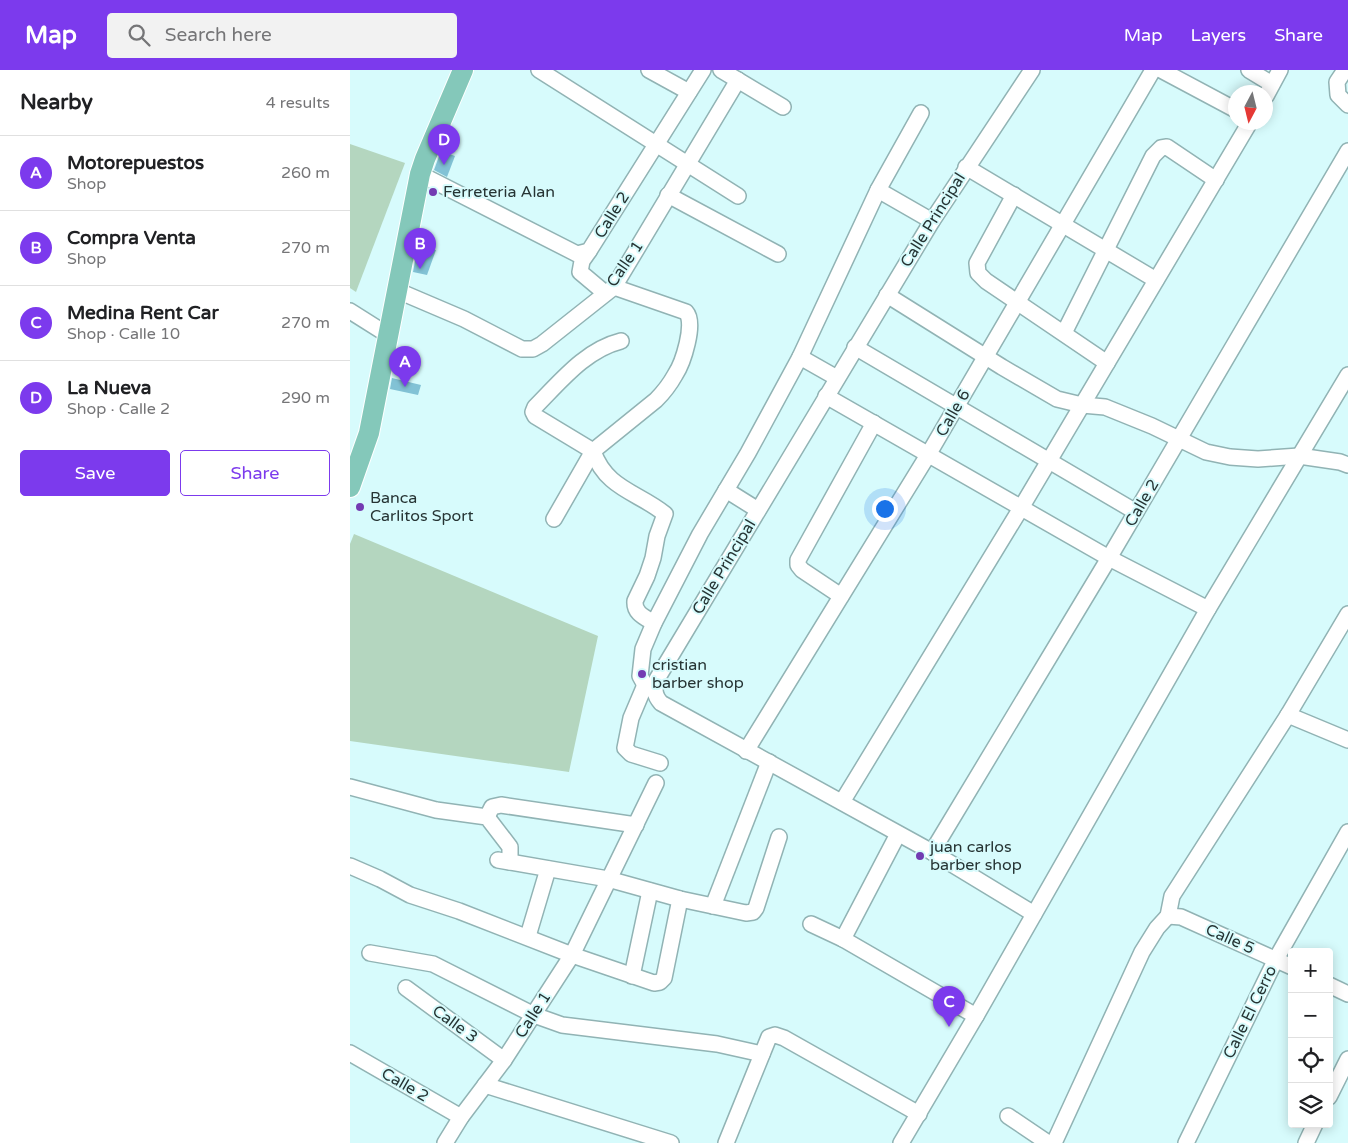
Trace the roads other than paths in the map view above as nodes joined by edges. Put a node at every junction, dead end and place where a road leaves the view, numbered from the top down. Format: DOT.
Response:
graph roads {
  1 [pos="463,70"];
  2 [pos="649,70"];
  3 [pos="703,70"];
  4 [pos="721,70"];
  5 [pos="1153,70"];
  6 [pos="1161,70"];
  7 [pos="1249,70"];
  8 [pos="1280,70"];
  9 [pos="1345,70"];
  10 [pos="1030,71"];
  11 [pos="549,73"];
  12 [pos="738,80"];
  13 [pos="1264,85"];
  14 [pos="1272,85"];
  15 [pos="689,92"];
  16 [pos="1348,105"];
  17 [pos="1228,106"];
  18 [pos="783,107"];
  19 [pos="921,113"];
  20 [pos="1245,130"];
  21 [pos="656,145"];
  22 [pos="1348,151"];
  23 [pos="686,164"];
  24 [pos="966,167"];
  25 [pos="420,174"];
  26 [pos="1216,180"];
  27 [pos="878,190"];
  28 [pos="668,195"];
  29 [pos="1014,195"];
  30 [pos="738,196"];
  31 [pos="932,220"];
  32 [pos="1063,225"];
  33 [pos="1106,250"];
  34 [pos="589,251"];
  35 [pos="778,254"];
  36 [pos="1156,280"];
  37 [pos="396,290"];
  38 [pos="609,290"];
  39 [pos="887,295"];
  40 [pos="1018,302"];
  41 [pos="350,311"];
  42 [pos="1064,333"];
  43 [pos="388,334"];
  44 [pos="621,341"];
  45 [pos="855,347"];
  46 [pos="800,357"];
  47 [pos="986,357"];
  48 [pos="1107,362"];
  49 [pos="1348,375"];
  50 [pos="836,378"];
  51 [pos="826,396"];
  52 [pos="1082,406"];
  53 [pos="957,407"];
  54 [pos="874,423"];
  55 [pos="1179,439"];
  56 [pos="593,451"];
  57 [pos="928,455"];
  58 [pos="1299,456"];
  59 [pos="1048,460"];
  60 [pos="1348,465"];
  61 [pos="350,487"];
  62 [pos="726,490"];
  63 [pos="1021,508"];
  64 [pos="758,510"];
  65 [pos="1136,512"];
  66 [pos="554,519"];
  67 [pos="1109,558"];
  68 [pos="841,596"];
  69 [pos="1208,609"];
  70 [pos="1348,614"];
  71 [pos="654,623"];
  72 [pos="650,688"];
  73 [pos="1288,715"];
  74 [pos="1348,740"];
  75 [pos="746,751"];
  76 [pos="769,762"];
  77 [pos="660,763"];
  78 [pos="656,783"];
  79 [pos="350,787"];
  80 [pos="842,802"];
  81 [pos="488,816"];
  82 [pos="636,825"];
  83 [pos="1348,832"];
  84 [pos="898,834"];
  85 [pos="779,837"];
  86 [pos="932,852"];
  87 [pos="350,866"];
  88 [pos="548,869"];
  89 [pos="608,879"];
  90 [pos="650,891"];
  91 [pos="680,899"];
  92 [pos="713,906"];
  93 [pos="1034,914"];
  94 [pos="1168,916"];
  95 [pos="811,924"];
  96 [pos="528,936"];
  97 [pos="843,939"];
  98 [pos="370,953"];
  99 [pos="572,955"];
  100 [pos="1276,959"];
  101 [pos="1288,965"];
  102 [pos="632,976"];
  103 [pos="1333,987"];
  104 [pos="406,988"];
  105 [pos="1348,994"];
  106 [pos="534,1015"];
  107 [pos="976,1016"];
  108 [pos="350,1053"];
  109 [pos="762,1054"];
  110 [pos="1348,1059"];
  111 [pos="504,1060"];
  112 [pos="485,1085"];
  113 [pos="1333,1088"];
  114 [pos="919,1114"];
  115 [pos="1008,1116"];
  116 [pos="461,1117"];
  117 [pos="1313,1128"];
  118 [pos="445,1143"];
  119 [pos="671,1143"];
  120 [pos="726,1143"];
  121 [pos="901,1143"];
  122 [pos="1048,1143"];
  123 [pos="1054,1143"];
  124 [pos="1186,1143"];
  125 [pos="1306,1143"];
  1 -- 25 [label="main road"];
  2 -- 15 [label="street"];
  3 -- 15 [label="street, Calle 2"];
  4 -- 12 [label="street"];
  5 -- 32 [label="street, Calle 6"];
  6 -- 17 [label="street"];
  7 -- 13 [label="street"];
  8 -- 14 [label="street"];
  9 -- 16 [label="street"];
  10 -- 24 [label="street, Calle Principal"];
  11 -- 21 [label="street"];
  12 -- 18 [label="street"];
  12 -- 23 [label="street, Calle 1"];
  15 -- 21 [label="street, Calle 2"];
  19 -- 27 [label="street"];
  20 -- 26 [label="street"];
  21 -- 23 [label="street"];
  21 -- 34 [label="street, Calle 2"];
  22 -- 55 [label="street, Calle 2"];
  23 -- 28 [label="street, Calle 1"];
  23 -- 30 [label="street"];
  24 -- 29 [label="street"];
  24 -- 31 [label="street, Calle Principal"];
  25 -- 34 [label="street, Calle 2"];
  25 -- 37 [label="main road"];
  26 -- 33 [label="street"];
  26 -- 36 [label="street"];
  27 -- 31 [label="street"];
  27 -- 46 [label="street"];
  28 -- 35 [label="street"];
  28 -- 38 [label="street, Calle 1"];
  29 -- 32 [label="street"];
  29 -- 40 [label="street"];
  31 -- 39 [label="street, Calle Principal"];
  32 -- 33 [label="street"];
  32 -- 40 [label="street, Calle 6"];
  33 -- 36 [label="street"];
  33 -- 42 [label="street"];
  34 -- 38 [label="street"];
  36 -- 48 [label="street"];
  37 -- 38 [label="street, Calle 1"];
  37 -- 43 [label="main road"];
  38 -- 56 [label="street"];
  39 -- 45 [label="street, Calle Principal"];
  39 -- 47 [label="street"];
  40 -- 42 [label="street"];
  40 -- 47 [label="street, Calle 6"];
  41 -- 43 [label="street"];
  42 -- 48 [label="street"];
  43 -- 61 [label="main road"];
  44 -- 56 [label="street"];
  45 -- 50 [label="street, Calle Principal"];
  45 -- 53 [label="street"];
  46 -- 50 [label="street"];
  46 -- 62 [label="street"];
  47 -- 52 [label="street"];
  47 -- 53 [label="street, Calle 6"];
  48 -- 52 [label="street"];
  49 -- 58 [label="street"];
  50 -- 51 [label="street, Calle Principal"];
  51 -- 54 [label="street"];
  51 -- 64 [label="street, Calle Principal"];
  52 -- 55 [label="street"];
  52 -- 59 [label="street"];
  53 -- 57 [label="street, Calle 6"];
  53 -- 59 [label="street"];
  54 -- 57 [label="street"];
  54 -- 68 [label="street"];
  55 -- 58 [label="street"];
  55 -- 65 [label="street, Calle 2"];
  56 -- 66 [label="street"];
  56 -- 71 [label="street"];
  57 -- 63 [label="street"];
  57 -- 68 [label="street, Calle 6"];
  58 -- 60 [label="street"];
  58 -- 69 [label="street"];
  59 -- 63 [label="street"];
  59 -- 65 [label="street"];
  62 -- 64 [label="street"];
  62 -- 71 [label="street"];
  63 -- 67 [label="street"];
  63 -- 80 [label="street"];
  64 -- 72 [label="street, Calle Principal"];
  65 -- 67 [label="street, Calle 2"];
  67 -- 69 [label="street"];
  67 -- 86 [label="street, Calle 2"];
  68 -- 75 [label="street, Calle 6"];
  69 -- 93 [label="street"];
  70 -- 73 [label="street"];
  71 -- 72 [label="street"];
  72 -- 75 [label="street"];
  72 -- 77 [label="street, Calle Principal"];
  73 -- 74 [label="street"];
  73 -- 94 [label="street"];
  75 -- 76 [label="street"];
  76 -- 80 [label="street"];
  76 -- 92 [label="street"];
  78 -- 82 [label="street, Calle 1"];
  79 -- 81 [label="street"];
  80 -- 84 [label="street"];
  81 -- 82 [label="street"];
  81 -- 88 [label="street"];
  82 -- 89 [label="street, Calle 1"];
  83 -- 100 [label="street, Calle El Cerro"];
  84 -- 86 [label="street"];
  84 -- 97 [label="street"];
  85 -- 92 [label="street"];
  86 -- 93 [label="street"];
  87 -- 96 [label="street"];
  88 -- 89 [label="street"];
  88 -- 96 [label="street"];
  89 -- 90 [label="street"];
  89 -- 99 [label="street, Calle 1"];
  90 -- 91 [label="street"];
  90 -- 102 [label="street"];
  91 -- 92 [label="street"];
  91 -- 102 [label="street"];
  93 -- 107 [label="street"];
  94 -- 100 [label="street, Calle 5"];
  94 -- 123 [label="street"];
  95 -- 97 [label="street"];
  96 -- 99 [label="street"];
  97 -- 107 [label="street"];
  98 -- 106 [label="street"];
  99 -- 102 [label="street"];
  99 -- 106 [label="street, Calle 1"];
  100 -- 101 [label="street, Calle 5"];
  100 -- 124 [label="street, Calle El Cerro"];
  103 -- 105 [label="street"];
  104 -- 111 [label="street, Calle 3"];
  106 -- 109 [label="street"];
  106 -- 111 [label="street, Calle 1"];
  107 -- 114 [label="street"];
  108 -- 116 [label="street, Calle 2"];
  109 -- 114 [label="street"];
  109 -- 120 [label="street"];
  110 -- 113 [label="street"];
  111 -- 112 [label="street, Calle 1"];
  112 -- 116 [label="street, Calle 1"];
  112 -- 119 [label="street"];
  114 -- 121 [label="street"];
  115 -- 122 [label="street"];
  116 -- 118 [label="street, Calle 1"];
  117 -- 125 [label="street"];
}
